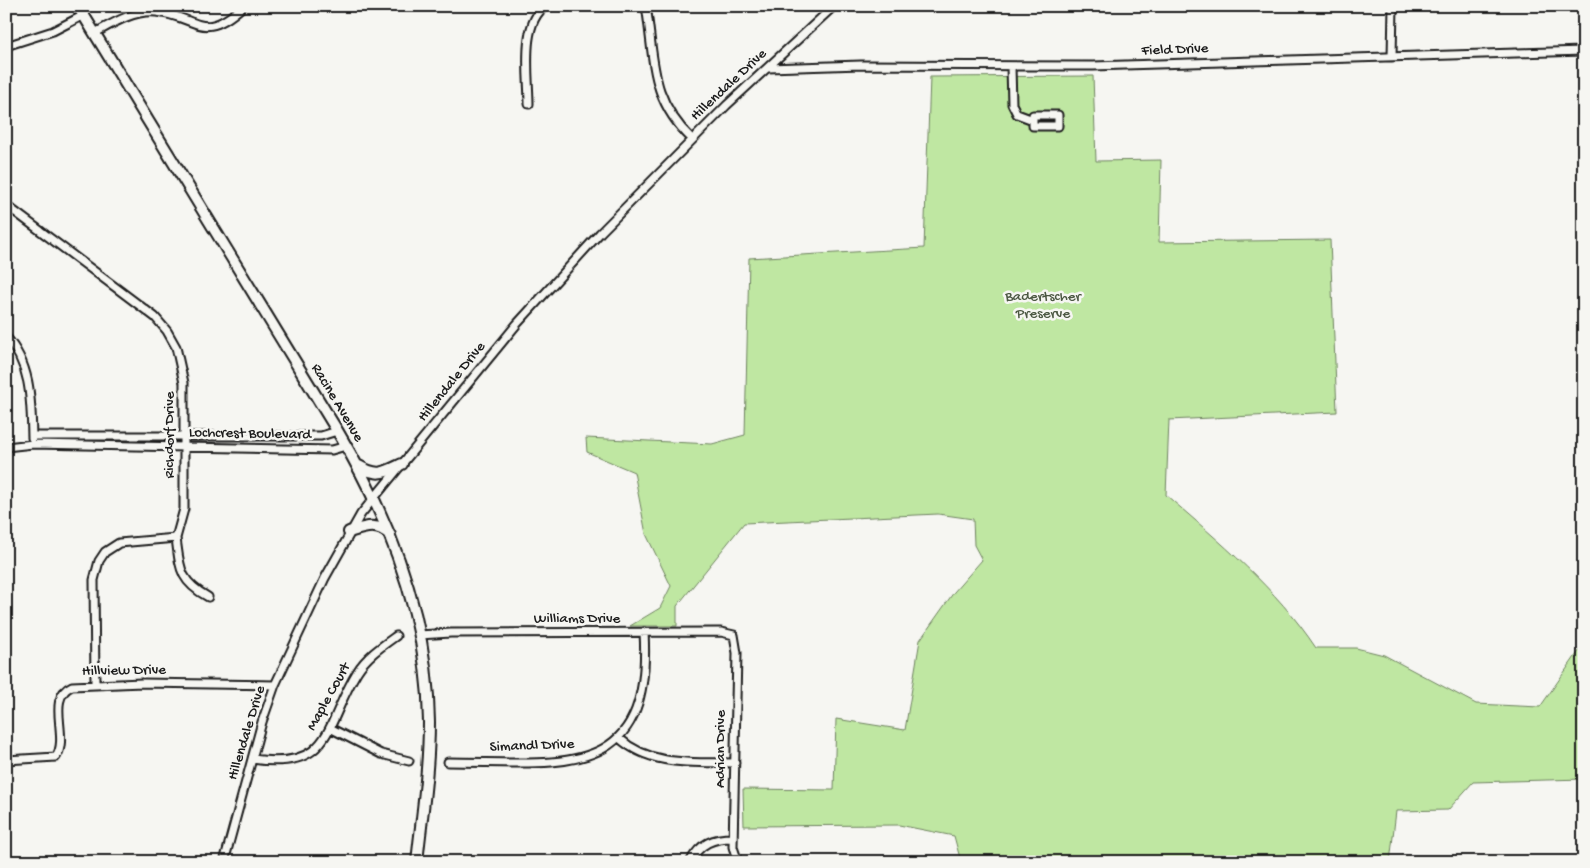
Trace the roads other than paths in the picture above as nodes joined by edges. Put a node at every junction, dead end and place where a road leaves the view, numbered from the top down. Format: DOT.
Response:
graph roads {
  1 [pos="243,6"];
  2 [pos="546,6"];
  3 [pos="646,6"];
  4 [pos="834,6"];
  5 [pos="1393,6"];
  6 [pos="81,11"];
  7 [pos="95,33"];
  8 [pos="6,46"];
  9 [pos="1584,51"];
  10 [pos="1392,57"];
  11 [pos="1011,67"];
  12 [pos="768,68"];
  13 [pos="529,104"];
  14 [pos="1033,120"];
  15 [pos="692,140"];
  16 [pos="6,206"];
  17 [pos="6,337"];
  18 [pos="337,431"];
  19 [pos="185,436"];
  20 [pos="32,440"];
  21 [pos="184,446"];
  22 [pos="346,446"];
  23 [pos="6,447"];
  24 [pos="402,464"];
  25 [pos="358,465"];
  26 [pos="374,495"];
  27 [pos="349,532"];
  28 [pos="392,537"];
  29 [pos="176,538"];
  30 [pos="208,597"];
  31 [pos="644,632"];
  32 [pos="734,635"];
  33 [pos="396,636"];
  34 [pos="419,636"];
  35 [pos="95,684"];
  36 [pos="275,685"];
  37 [pos="330,728"];
  38 [pos="619,738"];
  39 [pos="252,759"];
  40 [pos="6,760"];
  41 [pos="409,760"];
  42 [pos="448,762"];
  43 [pos="735,763"];
  44 [pos="733,838"];
  45 [pos="224,862"];
  46 [pos="416,862"];
  47 [pos="690,862"];
  48 [pos="738,862"];
  49 [pos="894,862"];
  50 [pos="905,862"];
  1 -- 7 [label="street"];
  2 -- 13 [label="street"];
  3 -- 15 [label="street"];
  4 -- 12 [label="street, Hillendale Drive"];
  5 -- 10 [label="street"];
  6 -- 7 [label="main road, Racine Avenue"];
  6 -- 8 [label="street"];
  7 -- 18 [label="main road, Racine Avenue"];
  9 -- 10 [label="street, Field Drive"];
  10 -- 11 [label="street, Field Drive"];
  11 -- 12 [label="street, Field Drive"];
  11 -- 14 [label="street"];
  12 -- 15 [label="street, Hillendale Drive"];
  15 -- 24 [label="street, Hillendale Drive"];
  16 -- 19 [label="street, Richdorf Drive"];
  17 -- 20 [label="street"];
  18 -- 19 [label="street, Lochcrest Boulevard"];
  18 -- 22 [label="main road, Racine Avenue"];
  19 -- 20 [label="street, Lochcrest Boulevard"];
  19 -- 21 [label="street, Richdorf Drive"];
  20 -- 21 [label="street, Lochcrest Boulevard"];
  20 -- 23 [label="street, Lochcrest Boulevard"];
  21 -- 22 [label="street, Lochcrest Boulevard"];
  21 -- 29 [label="street, Richdorf Drive"];
  22 -- 25 [label="main road, Racine Avenue"];
  24 -- 25 [label="main road"];
  24 -- 26 [label="street, Hillendale Drive"];
  25 -- 26 [label="main road, Racine Avenue"];
  26 -- 27 [label="street, Hillendale Drive"];
  26 -- 28 [label="main road, Racine Avenue"];
  27 -- 28 [label="main road"];
  27 -- 36 [label="street, Hillendale Drive"];
  28 -- 34 [label="main road, Racine Avenue"];
  29 -- 30 [label="street"];
  29 -- 35 [label="street"];
  31 -- 32 [label="street, Williams Drive"];
  31 -- 34 [label="street, Williams Drive"];
  31 -- 38 [label="street, Simandl Drive"];
  32 -- 43 [label="street, Adrian Drive"];
  33 -- 37 [label="street, Maple Court"];
  34 -- 46 [label="main road, Racine Avenue"];
  35 -- 36 [label="street, Hillview Drive"];
  35 -- 40 [label="street, Hillview Drive"];
  36 -- 39 [label="street, Hillendale Drive"];
  37 -- 39 [label="street, Maple Court"];
  37 -- 41 [label="street"];
  38 -- 42 [label="street, Simandl Drive"];
  38 -- 43 [label="street"];
  39 -- 45 [label="street, Hillendale Drive"];
  43 -- 44 [label="street, Adrian Drive"];
  44 -- 47 [label="street"];
  44 -- 48 [label="street, Adrian Drive"];
  49 -- 50 [label="street"];
}
